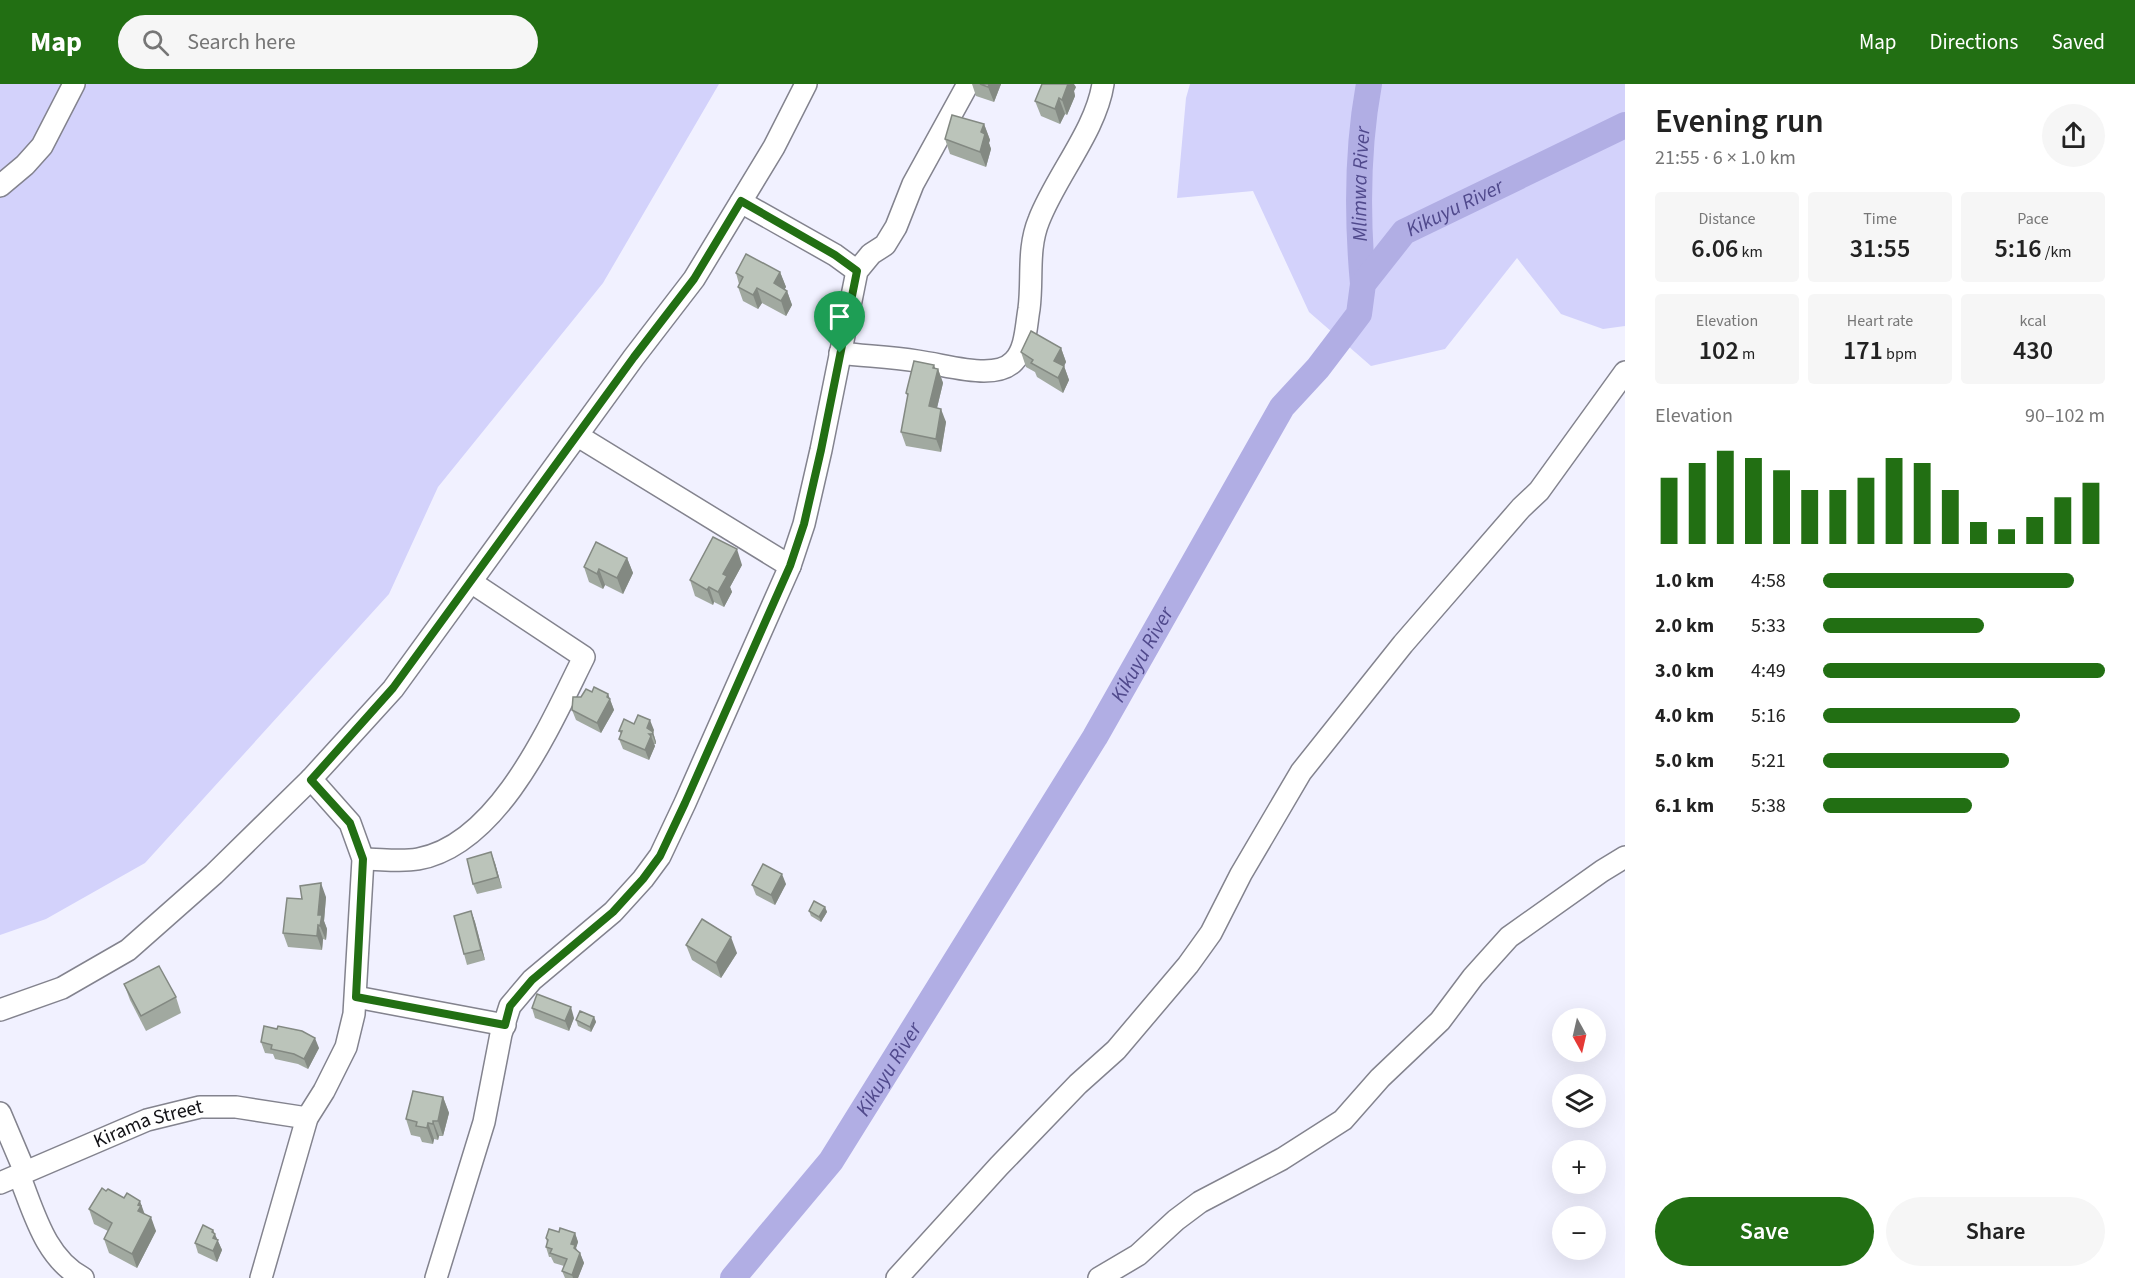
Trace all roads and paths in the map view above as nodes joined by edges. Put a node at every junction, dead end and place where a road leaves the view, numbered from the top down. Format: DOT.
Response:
graph roads {
  1 [pos="74,84"];
  2 [pos="806,84"];
  3 [pos="968,84"];
  4 [pos="1103,84"];
  5 [pos="0,186"];
  6 [pos="741,201"];
  7 [pos="857,271"];
  8 [pos="840,353"];
  9 [pos="1625,372"];
  10 [pos="578,436"];
  11 [pos="790,566"];
  12 [pos="471,582"];
  13 [pos="311,780"];
  14 [pos="1625,857"];
  15 [pos="363,859"];
  16 [pos="356,997"];
  17 [pos="0,1010"];
  18 [pos="505,1025"];
  19 [pos="0,1113"];
  20 [pos="307,1118"];
  21 [pos="15,1176"];
  22 [pos="83,1278"];
  23 [pos="261,1278"];
  24 [pos="436,1278"];
  25 [pos="897,1278"];
  26 [pos="1099,1278"];
  1 -- 5 [label="street"];
  2 -- 6 [label="street"];
  3 -- 7 [label="street"];
  4 -- 8 [label="street"];
  6 -- 7 [label="street"];
  6 -- 10 [label="street"];
  7 -- 8 [label="street"];
  8 -- 11 [label="street"];
  9 -- 25 [label="street"];
  10 -- 11 [label="street"];
  10 -- 12 [label="street"];
  11 -- 18 [label="street"];
  12 -- 13 [label="street"];
  12 -- 15 [label="street"];
  13 -- 15 [label="street"];
  13 -- 17 [label="street"];
  14 -- 26 [label="street"];
  15 -- 16 [label="street"];
  16 -- 18 [label="street"];
  16 -- 20 [label="street"];
  18 -- 24 [label="street"];
  19 -- 21 [label="street"];
  20 -- 21 [label="street, Kirama Street"];
  20 -- 23 [label="street"];
  21 -- 22 [label="street"];
}
